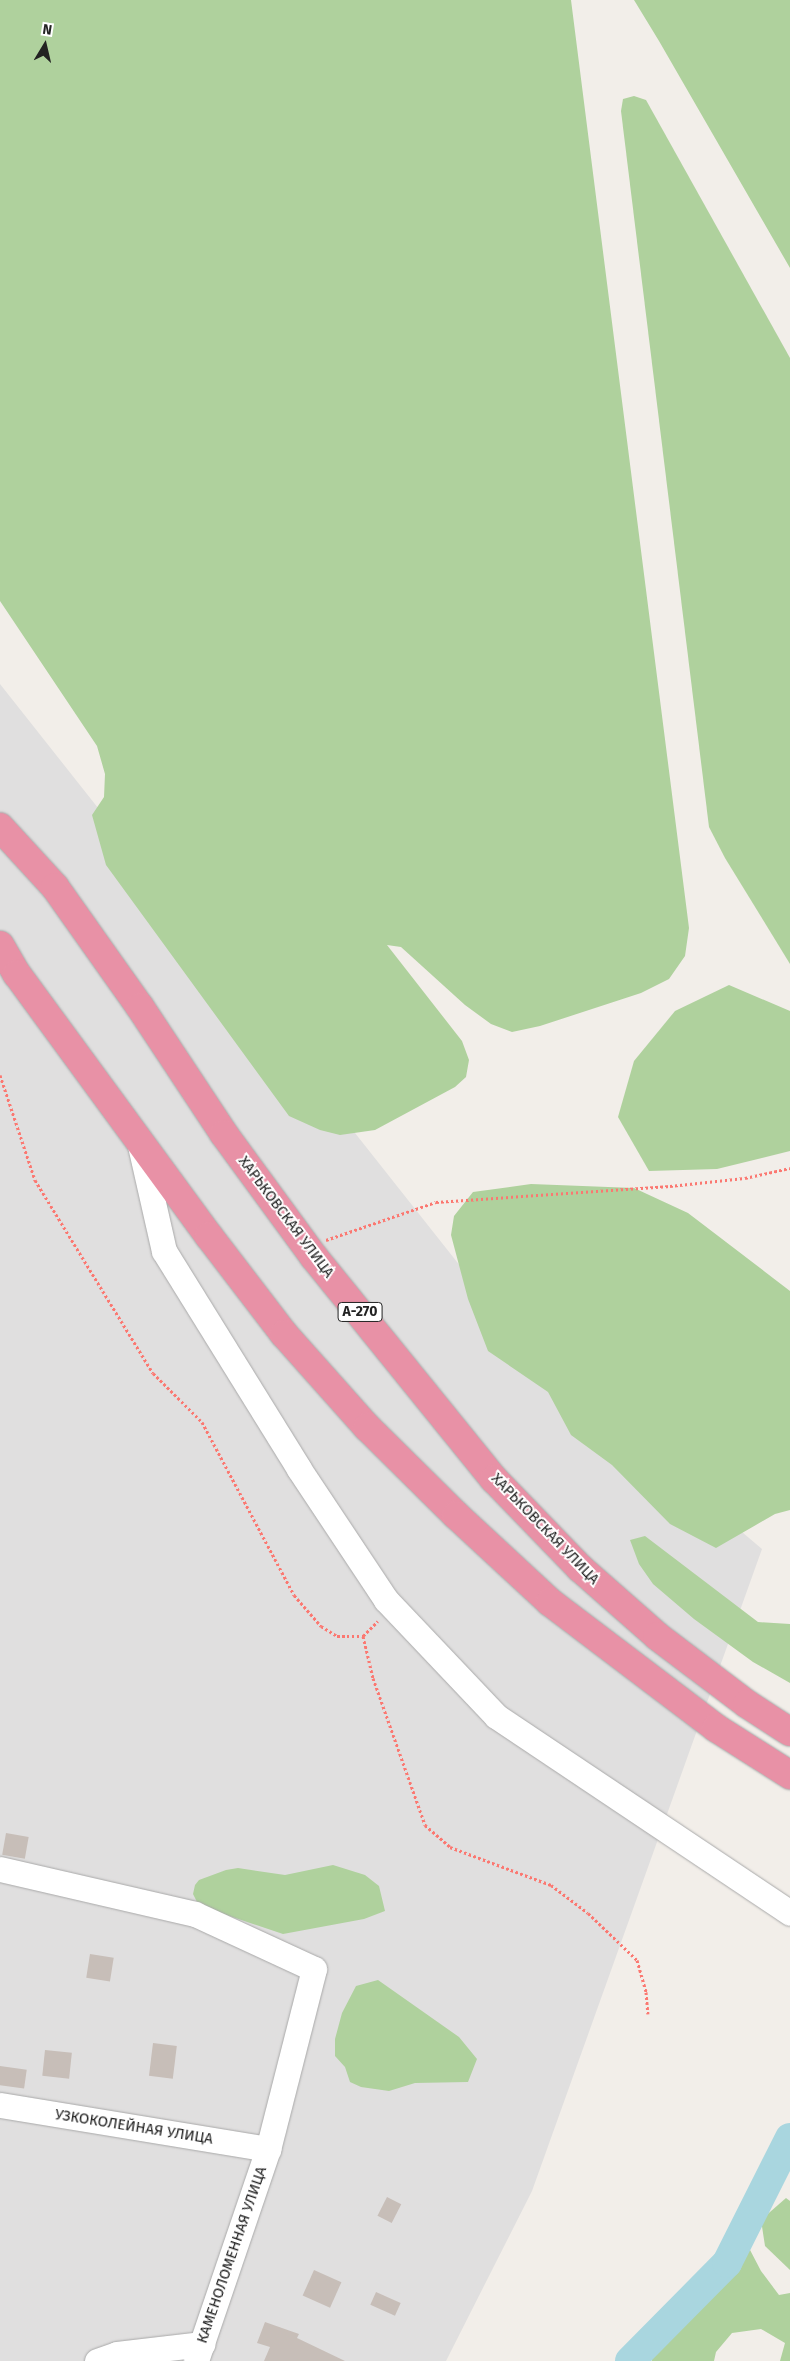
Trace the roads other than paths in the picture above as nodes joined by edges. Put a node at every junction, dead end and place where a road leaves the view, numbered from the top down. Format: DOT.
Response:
graph roads {
  1 [pos="0,827"];
  2 [pos="0,945"];
  3 [pos="138,1140"];
  4 [pos="790,1732"];
  5 [pos="790,1775"];
  6 [pos="0,1868"];
  7 [pos="790,1913"];
  8 [pos="0,2105"];
  9 [pos="268,2149"];
  10 [pos="199,2352"];
  11 [pos="97,2361"];
  1 -- 4 [label="highway, ХАРЬКОВСКАЯ УЛИЦА / А-270"];
  2 -- 3 [label="highway"];
  3 -- 5 [label="highway"];
  3 -- 7 [label="street"];
  6 -- 9 [label="street, КАМЕНОЛОМЕННАЯ УЛИЦА"];
  8 -- 9 [label="street, УЗКОКОЛЕЙНАЯ УЛИЦА"];
  9 -- 10 [label="street, КАМЕНОЛОМЕННАЯ УЛИЦА"];
  10 -- 11 [label="street"];
}
